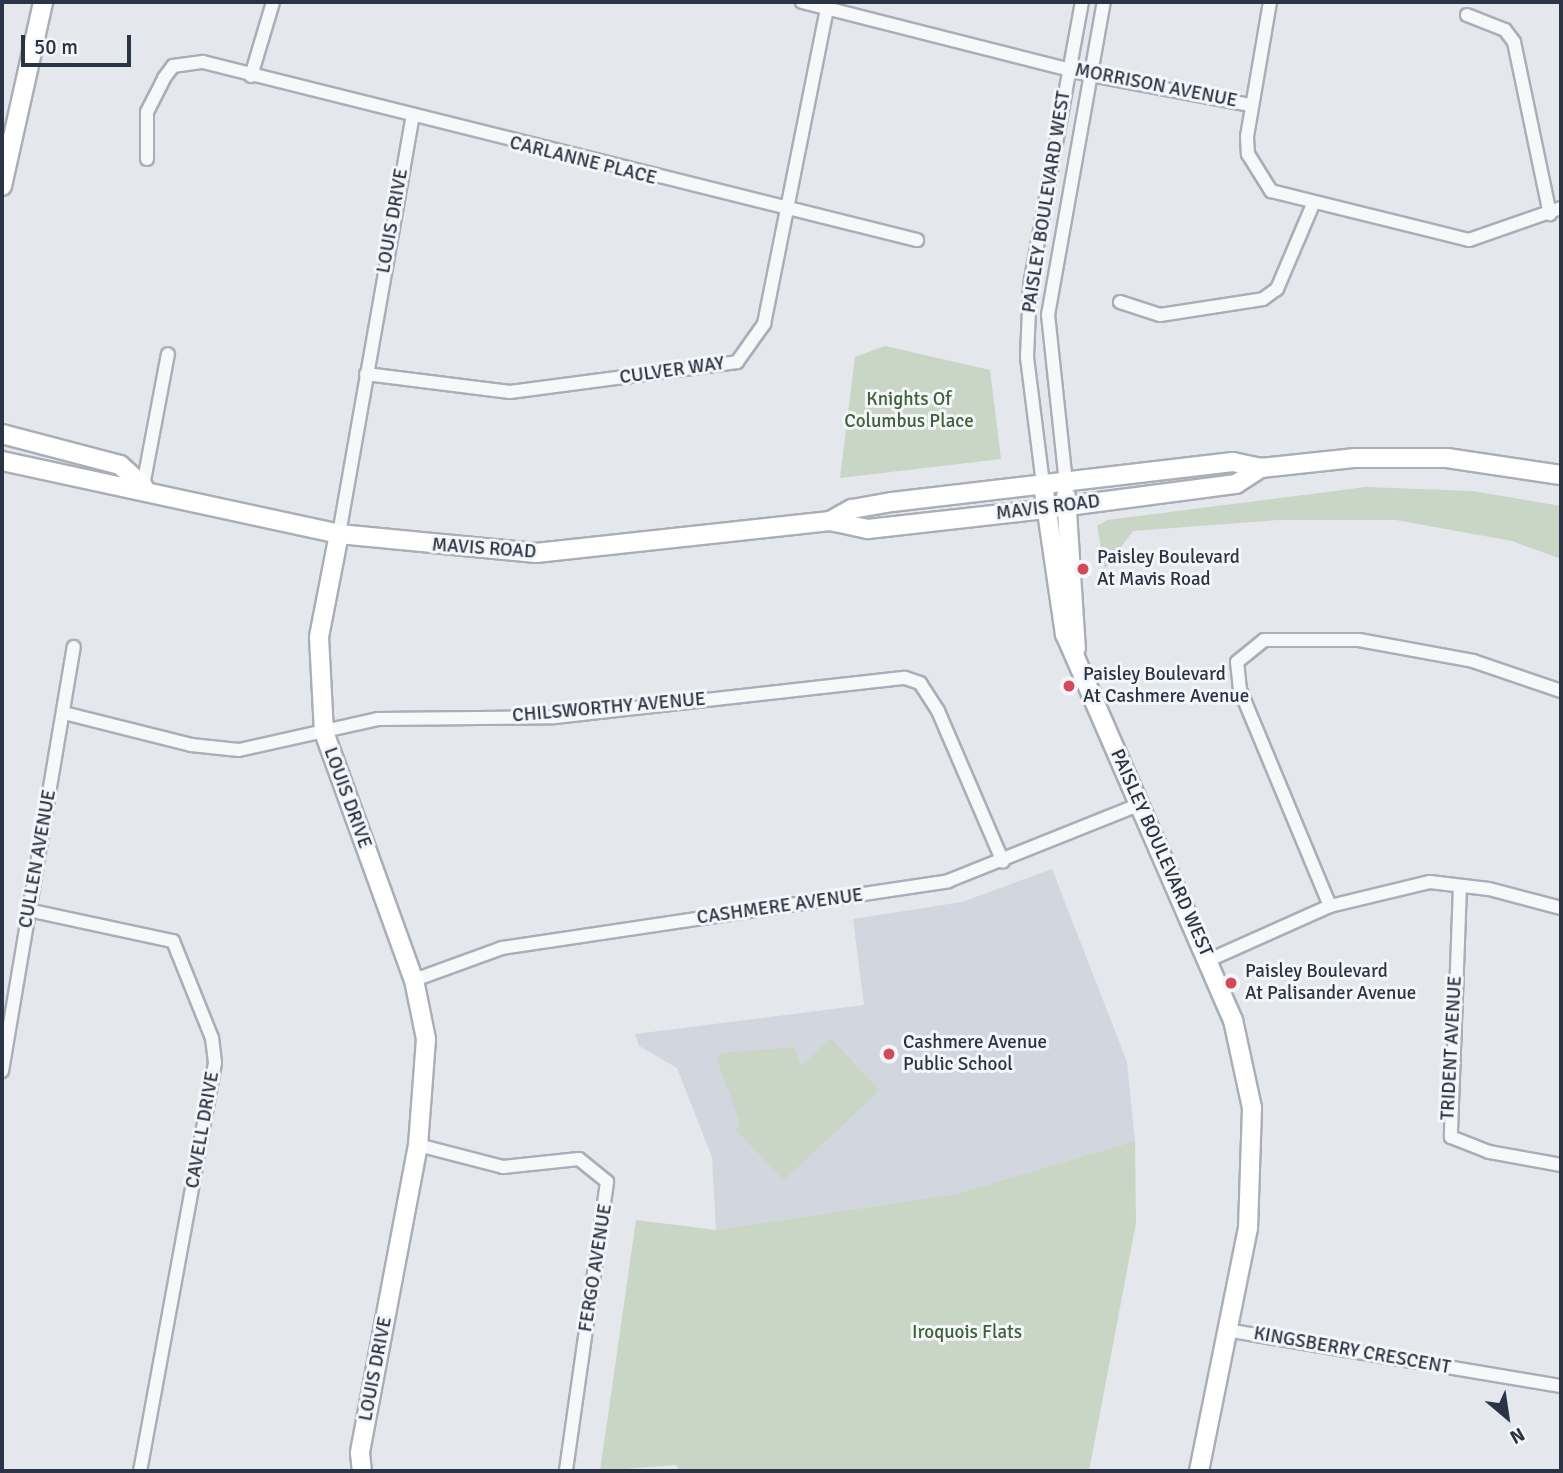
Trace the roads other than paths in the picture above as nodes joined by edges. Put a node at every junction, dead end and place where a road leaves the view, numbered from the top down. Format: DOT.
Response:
graph roads {
  1 [pos="43,2"];
  2 [pos="273,2"];
  3 [pos="802,2"];
  4 [pos="1082,2"];
  5 [pos="1104,2"];
  6 [pos="1270,2"];
  7 [pos="827,8"];
  8 [pos="1466,15"];
  9 [pos="1070,69"];
  10 [pos="1091,75"];
  11 [pos="251,76"];
  12 [pos="1250,105"];
  13 [pos="412,119"];
  14 [pos="147,159"];
  15 [pos="2,186"];
  16 [pos="1313,204"];
  17 [pos="784,211"];
  18 [pos="1556,211"];
  19 [pos="917,240"];
  20 [pos="1119,302"];
  21 [pos="168,354"];
  22 [pos="366,374"];
  23 [pos="2,434"];
  24 [pos="2,461"];
  25 [pos="1261,468"];
  26 [pos="2,469"];
  27 [pos="38,470"];
  28 [pos="1561,475"];
  29 [pos="1066,483"];
  30 [pos="1043,484"];
  31 [pos="142,486"];
  32 [pos="1065,506"];
  33 [pos="1045,509"];
  34 [pos="830,521"];
  35 [pos="339,534"];
  36 [pos="74,647"];
  37 [pos="1076,649"];
  38 [pos="1561,691"];
  39 [pos="64,713"];
  40 [pos="324,732"];
  41 [pos="1139,805"];
  42 [pos="1003,862"];
  43 [pos="1460,886"];
  44 [pos="1330,906"];
  45 [pos="1561,908"];
  46 [pos="28,910"];
  47 [pos="1209,960"];
  48 [pos="414,980"];
  49 [pos="2,1071"];
  50 [pos="418,1145"];
  51 [pos="1561,1165"];
  52 [pos="1226,1330"];
  53 [pos="1561,1386"];
  54 [pos="140,1471"];
  55 [pos="362,1471"];
  56 [pos="566,1471"];
  57 [pos="1199,1471"];
  1 -- 15 [label="street"];
  2 -- 11 [label="street"];
  3 -- 7 [label="street, MORRISON AVENUE"];
  4 -- 9 [label="street, PAISLEY BOULEVARD WEST"];
  5 -- 10 [label="street, PAISLEY BOULEVARD WEST"];
  6 -- 12 [label="street"];
  7 -- 9 [label="street, MORRISON AVENUE"];
  7 -- 17 [label="street, CULVER WAY"];
  8 -- 18 [label="street"];
  9 -- 10 [label="street, MORRISON AVENUE"];
  9 -- 30 [label="street, PAISLEY BOULEVARD WEST"];
  10 -- 12 [label="street, MORRISON AVENUE"];
  10 -- 29 [label="street, PAISLEY BOULEVARD WEST"];
  11 -- 13 [label="street, CARLANNE PLACE"];
  11 -- 14 [label="street, CARLANNE PLACE"];
  12 -- 16 [label="street, MORRISON AVENUE"];
  13 -- 17 [label="street, CARLANNE PLACE"];
  13 -- 22 [label="street, LOUIS DRIVE"];
  16 -- 18 [label="street, MORRISON AVENUE"];
  16 -- 20 [label="street"];
  17 -- 19 [label="street, CARLANNE PLACE"];
  17 -- 22 [label="street, CULVER WAY"];
  21 -- 31 [label="street"];
  22 -- 35 [label="street, LOUIS DRIVE"];
  23 -- 31 [label="street, MAVIS ROAD"];
  24 -- 27 [label="street, MAVIS ROAD"];
  25 -- 28 [label="street, MAVIS ROAD"];
  25 -- 29 [label="street, MAVIS ROAD"];
  25 -- 32 [label="street, MAVIS ROAD"];
  26 -- 27 [label="street"];
  27 -- 31 [label="street, MAVIS ROAD"];
  29 -- 30 [label="street, MAVIS ROAD"];
  29 -- 32 [label="street, PAISLEY BOULEVARD WEST"];
  30 -- 33 [label="street, PAISLEY BOULEVARD WEST"];
  30 -- 34 [label="street, MAVIS ROAD"];
  31 -- 35 [label="street, MAVIS ROAD"];
  32 -- 33 [label="street, MAVIS ROAD"];
  32 -- 37 [label="street, PAISLEY BOULEVARD WEST"];
  33 -- 34 [label="street, MAVIS ROAD"];
  33 -- 37 [label="street, PAISLEY BOULEVARD WEST"];
  34 -- 35 [label="street, MAVIS ROAD"];
  35 -- 40 [label="street, LOUIS DRIVE"];
  36 -- 39 [label="street, CULLEN AVENUE"];
  37 -- 41 [label="street, PAISLEY BOULEVARD WEST"];
  38 -- 44 [label="street"];
  39 -- 40 [label="street, CHILSWORTHY AVENUE"];
  39 -- 46 [label="street, CULLEN AVENUE"];
  40 -- 42 [label="street, CHILSWORTHY AVENUE"];
  40 -- 48 [label="street, LOUIS DRIVE"];
  41 -- 42 [label="street, CASHMERE AVENUE"];
  41 -- 47 [label="street, PAISLEY BOULEVARD WEST"];
  42 -- 48 [label="street, CASHMERE AVENUE"];
  43 -- 44 [label="street"];
  43 -- 45 [label="street"];
  43 -- 51 [label="street, TRIDENT AVENUE"];
  44 -- 47 [label="street"];
  46 -- 49 [label="street, CULLEN AVENUE"];
  46 -- 54 [label="street, CAVELL DRIVE"];
  47 -- 52 [label="street, PAISLEY BOULEVARD WEST"];
  48 -- 50 [label="street, LOUIS DRIVE"];
  50 -- 55 [label="street, LOUIS DRIVE"];
  50 -- 56 [label="street, FERGO AVENUE"];
  52 -- 53 [label="street, KINGSBERRY CRESCENT"];
  52 -- 57 [label="street, PAISLEY BOULEVARD WEST"];
}
